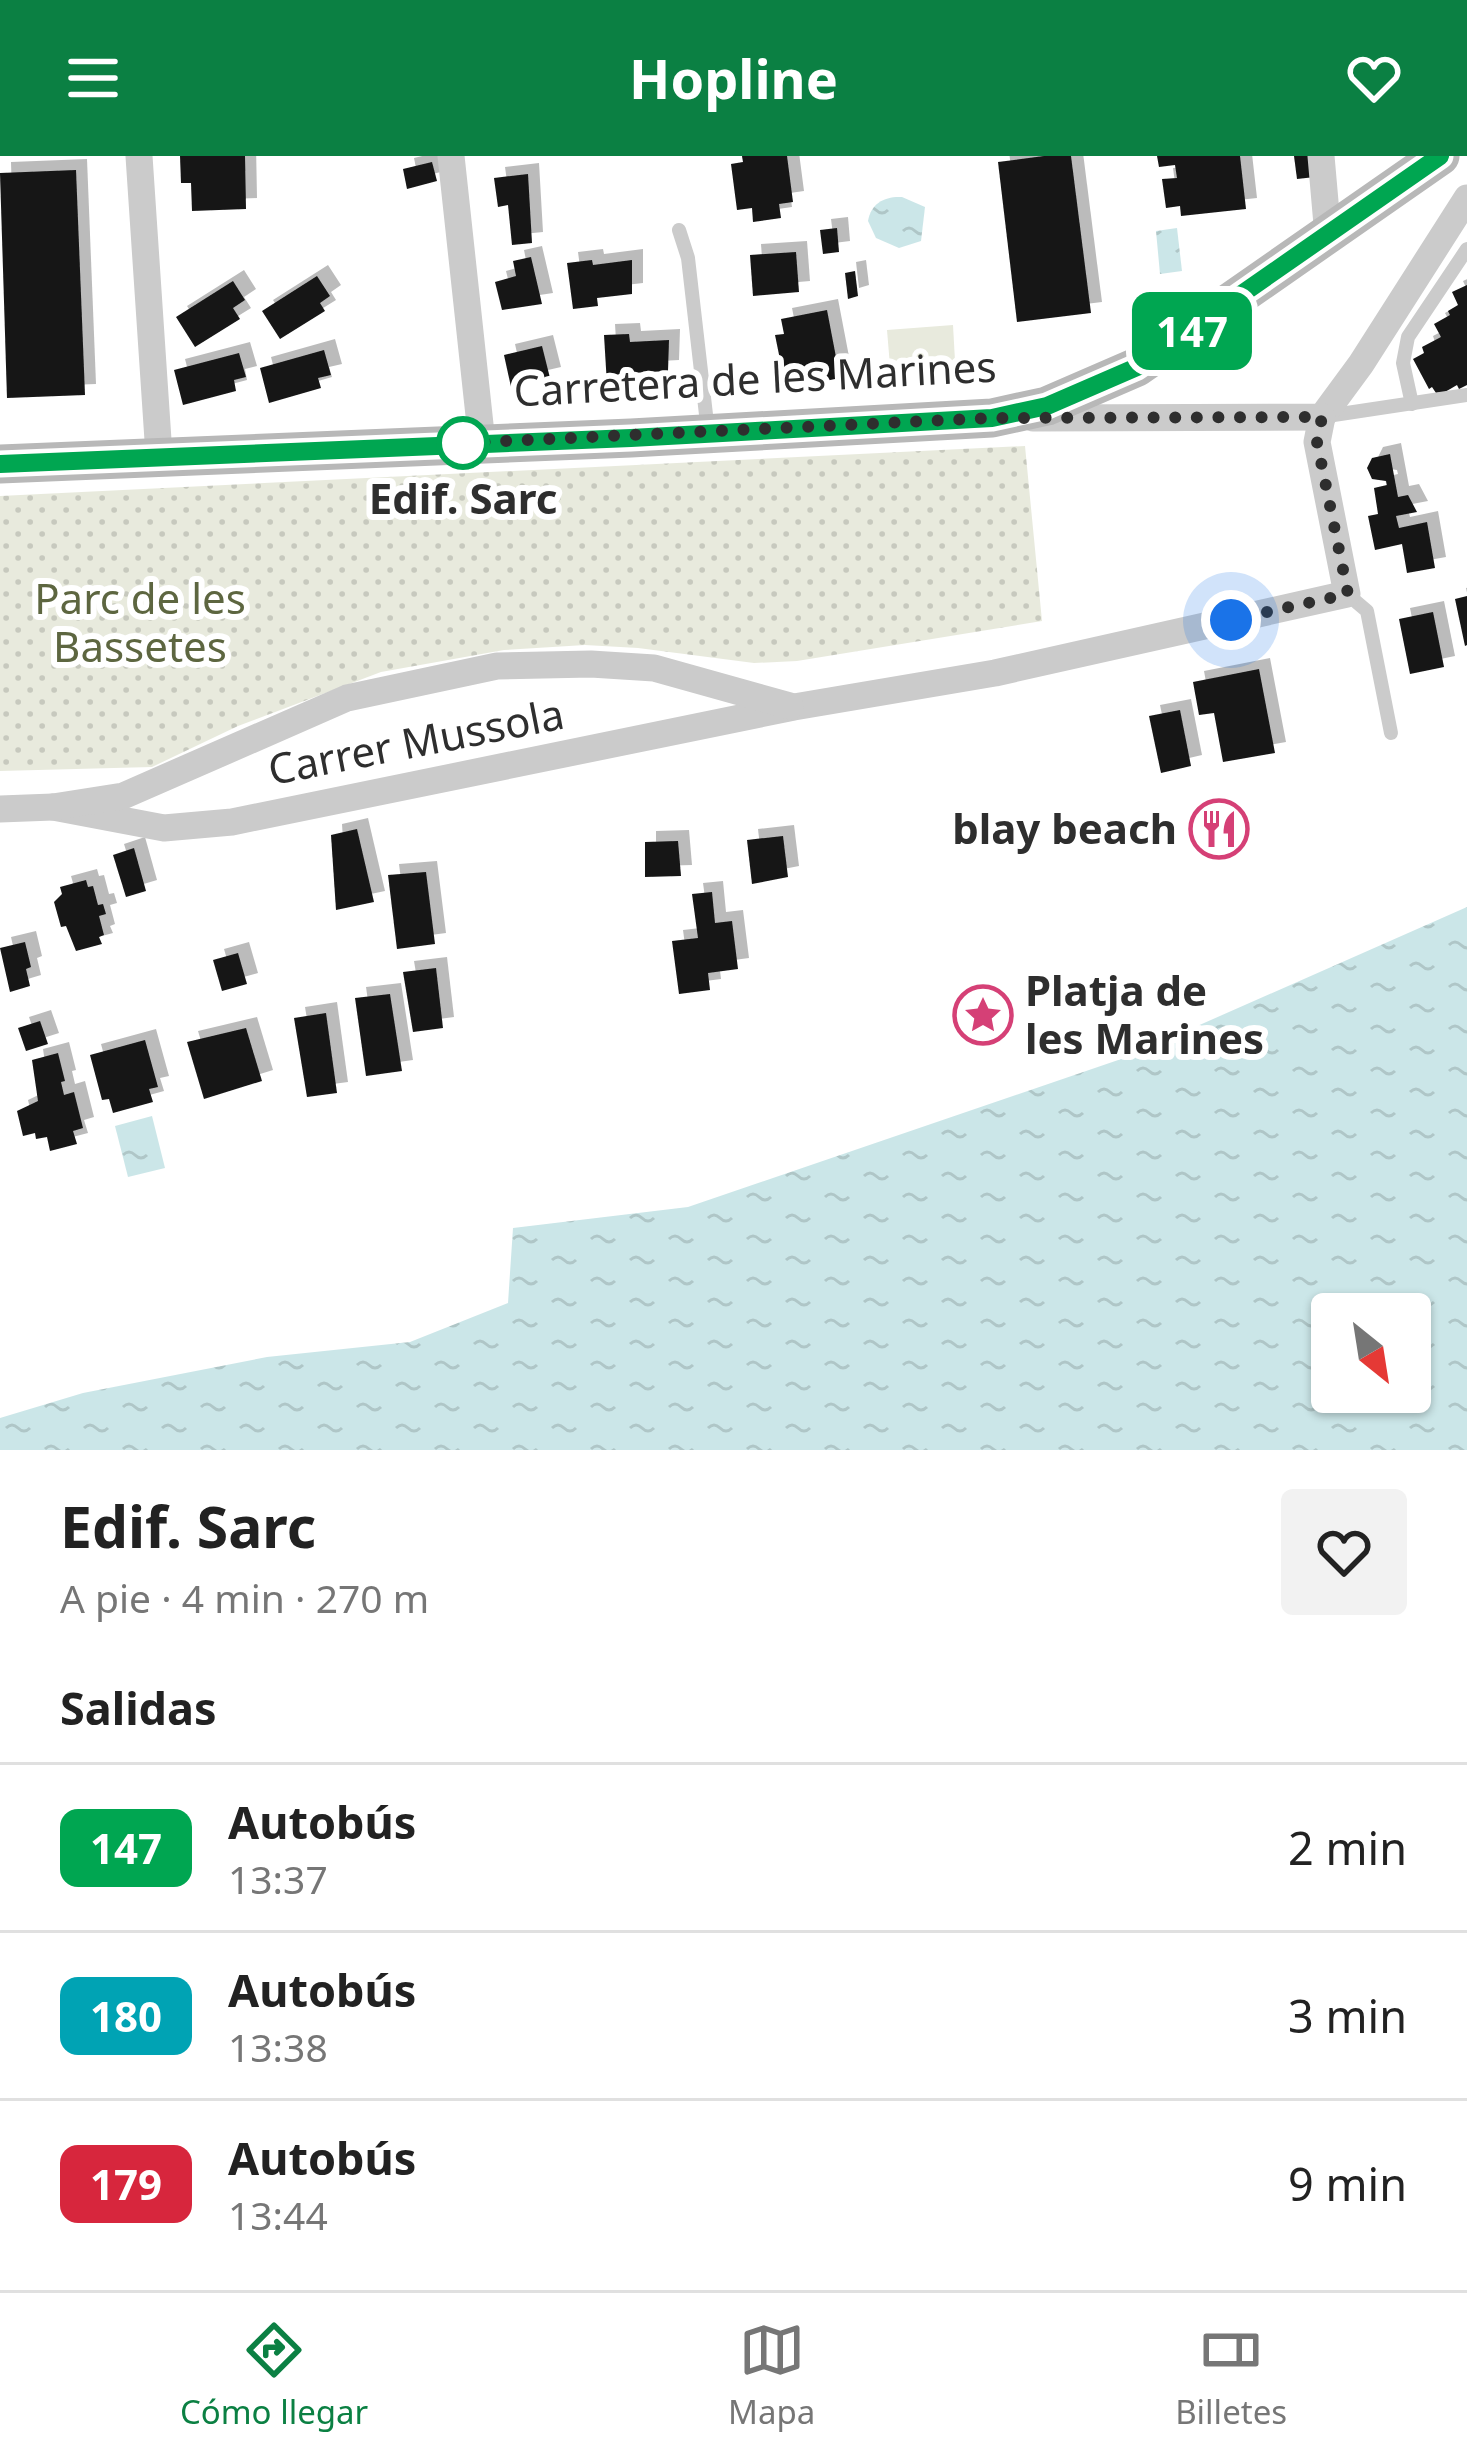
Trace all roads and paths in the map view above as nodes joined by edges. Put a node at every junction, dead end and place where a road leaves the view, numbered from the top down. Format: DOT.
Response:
graph roads {
  1 [pos="140,156"];
  2 [pos="451,156"];
  3 [pos="1321,156"];
  4 [pos="1440,156"];
  5 [pos="1467,198"];
  6 [pos="679,230"];
  7 [pos="1328,236"];
  8 [pos="1467,249"];
  9 [pos="1467,395"];
  10 [pos="1412,404"];
  11 [pos="1322,417"];
  12 [pos="992,418"];
  13 [pos="709,434"];
  14 [pos="482,443"];
  15 [pos="159,455"];
  16 [pos="0,464"];
  17 [pos="1348,594"];
  18 [pos="794,707"];
  19 [pos="1391,733"];
  20 [pos="0,808"];
  21 [pos="53,808"];
  1 -- 15 [label="street"];
  2 -- 14 [label="street"];
  3 -- 7 [label="street"];
  4 -- 7 [label="main road, Carretera de les Marines"];
  5 -- 11 [label="street"];
  6 -- 13 [label="lane"];
  7 -- 12 [label="main road, Carretera de les Marines"];
  8 -- 10 [label="lane"];
  9 -- 10 [label="lane"];
  10 -- 11 [label="lane"];
  11 -- 12 [label="street"];
  11 -- 17 [label="street"];
  12 -- 13 [label="main road, Carretera de les Marines"];
  13 -- 14 [label="main road, Carretera de les Marines"];
  14 -- 15 [label="main road, Carretera de les Marines"];
  15 -- 16 [label="main road, Carretera de les Marines"];
  17 -- 18 [label="street, Carrer Mussola"];
  17 -- 19 [label="lane"];
  18 -- 21 [label="street, Carrer Mussola"];
  18 -- 21 [label="street, Carrer Mussola"];
  20 -- 21 [label="street, Carrer Mussola"];
}
